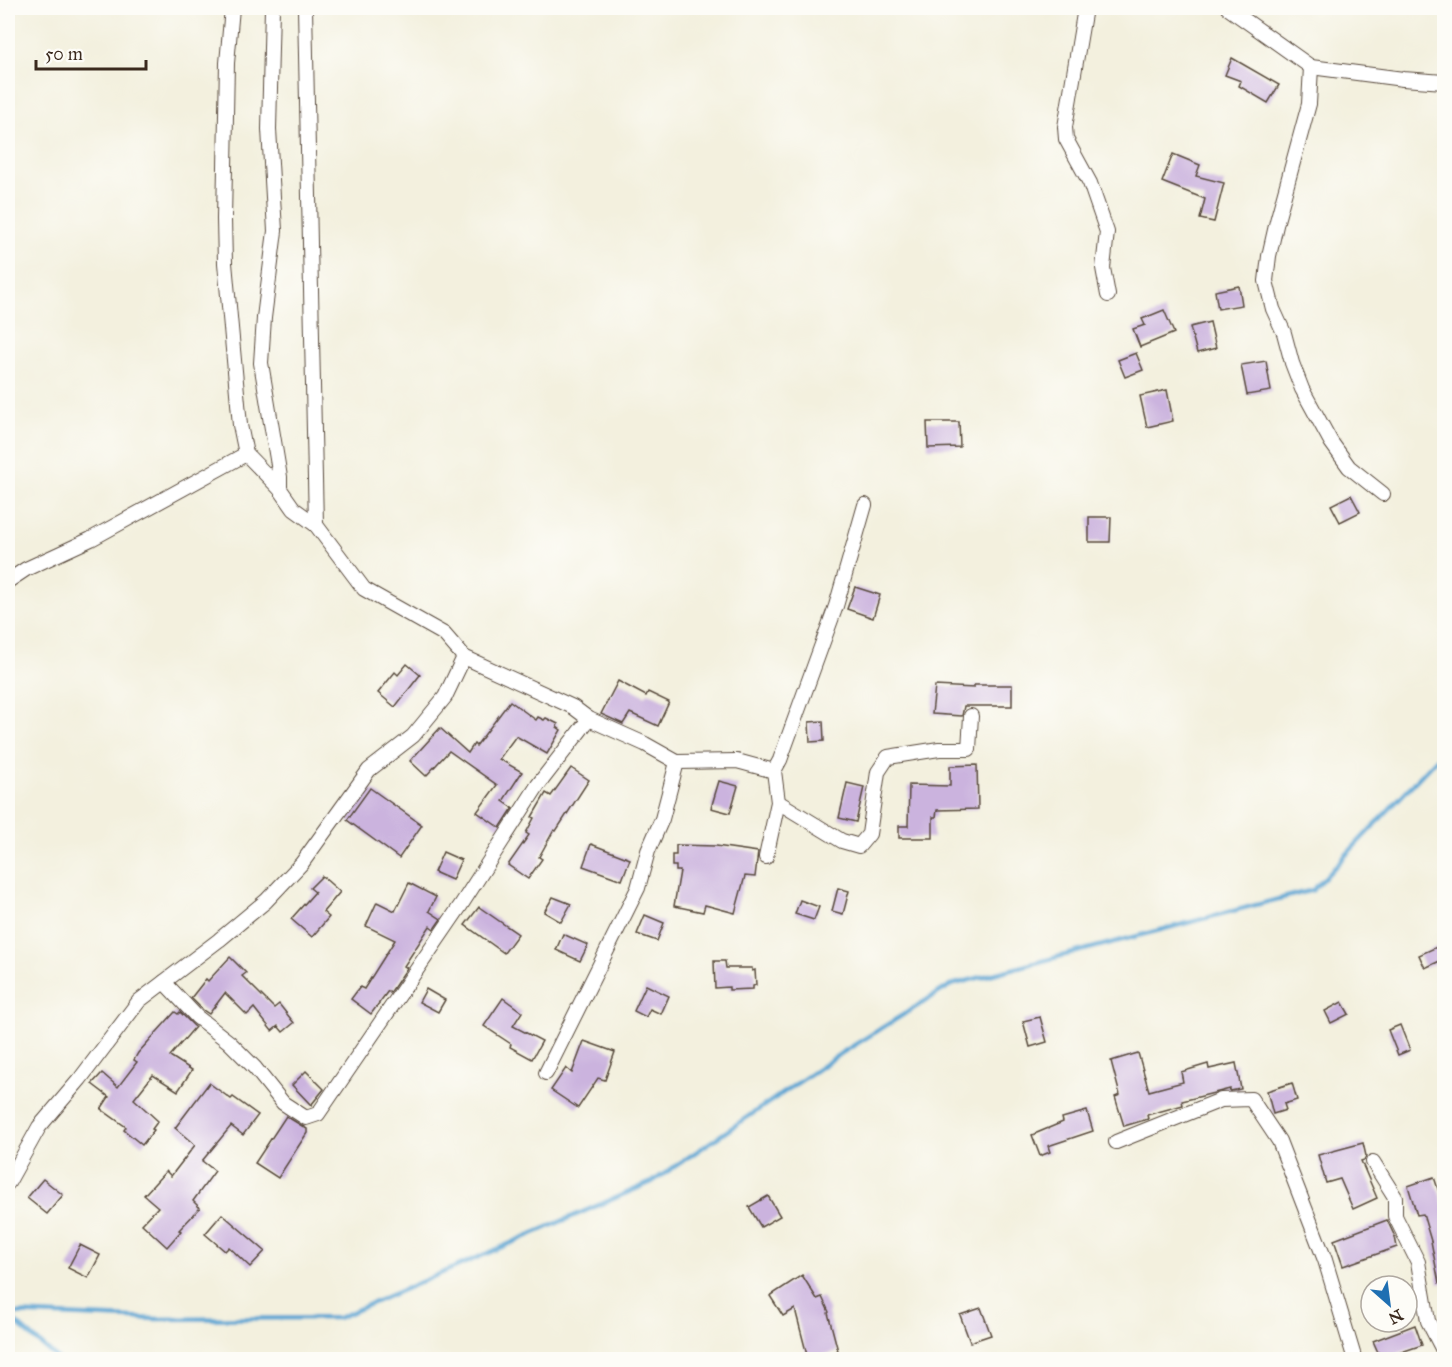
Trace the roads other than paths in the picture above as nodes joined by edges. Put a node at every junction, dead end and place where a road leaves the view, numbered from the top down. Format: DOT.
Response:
graph roads {
  1 [pos="232,8"];
  2 [pos="272,8"];
  3 [pos="305,8"];
  4 [pos="1085,8"];
  5 [pos="1228,8"];
  6 [pos="1311,67"];
  7 [pos="1444,82"];
  8 [pos="1108,295"];
  9 [pos="246,454"];
  10 [pos="280,489"];
  11 [pos="1383,494"];
  12 [pos="865,505"];
  13 [pos="316,525"];
  14 [pos="8,581"];
  15 [pos="464,657"];
  16 [pos="971,716"];
  17 [pos="589,719"];
  18 [pos="676,762"];
  19 [pos="774,771"];
  20 [pos="778,802"];
  21 [pos="766,857"];
  22 [pos="164,982"];
  23 [pos="546,1073"];
  24 [pos="1116,1142"];
  25 [pos="1373,1162"];
  26 [pos="8,1183"];
  27 [pos="1444,1352"];
  28 [pos="1355,1359"];
  1 -- 9 [label="street"];
  2 -- 10 [label="street"];
  3 -- 13 [label="street"];
  4 -- 8 [label="street"];
  5 -- 6 [label="street"];
  6 -- 7 [label="street"];
  6 -- 11 [label="street"];
  9 -- 10 [label="street"];
  9 -- 14 [label="street"];
  10 -- 13 [label="street"];
  12 -- 19 [label="street"];
  13 -- 15 [label="street"];
  15 -- 17 [label="street"];
  15 -- 22 [label="street"];
  16 -- 20 [label="street"];
  17 -- 18 [label="street"];
  17 -- 22 [label="street"];
  18 -- 19 [label="street"];
  18 -- 23 [label="street"];
  19 -- 20 [label="street"];
  20 -- 21 [label="street"];
  22 -- 26 [label="street"];
  24 -- 28 [label="street"];
  25 -- 27 [label="street"];
}
